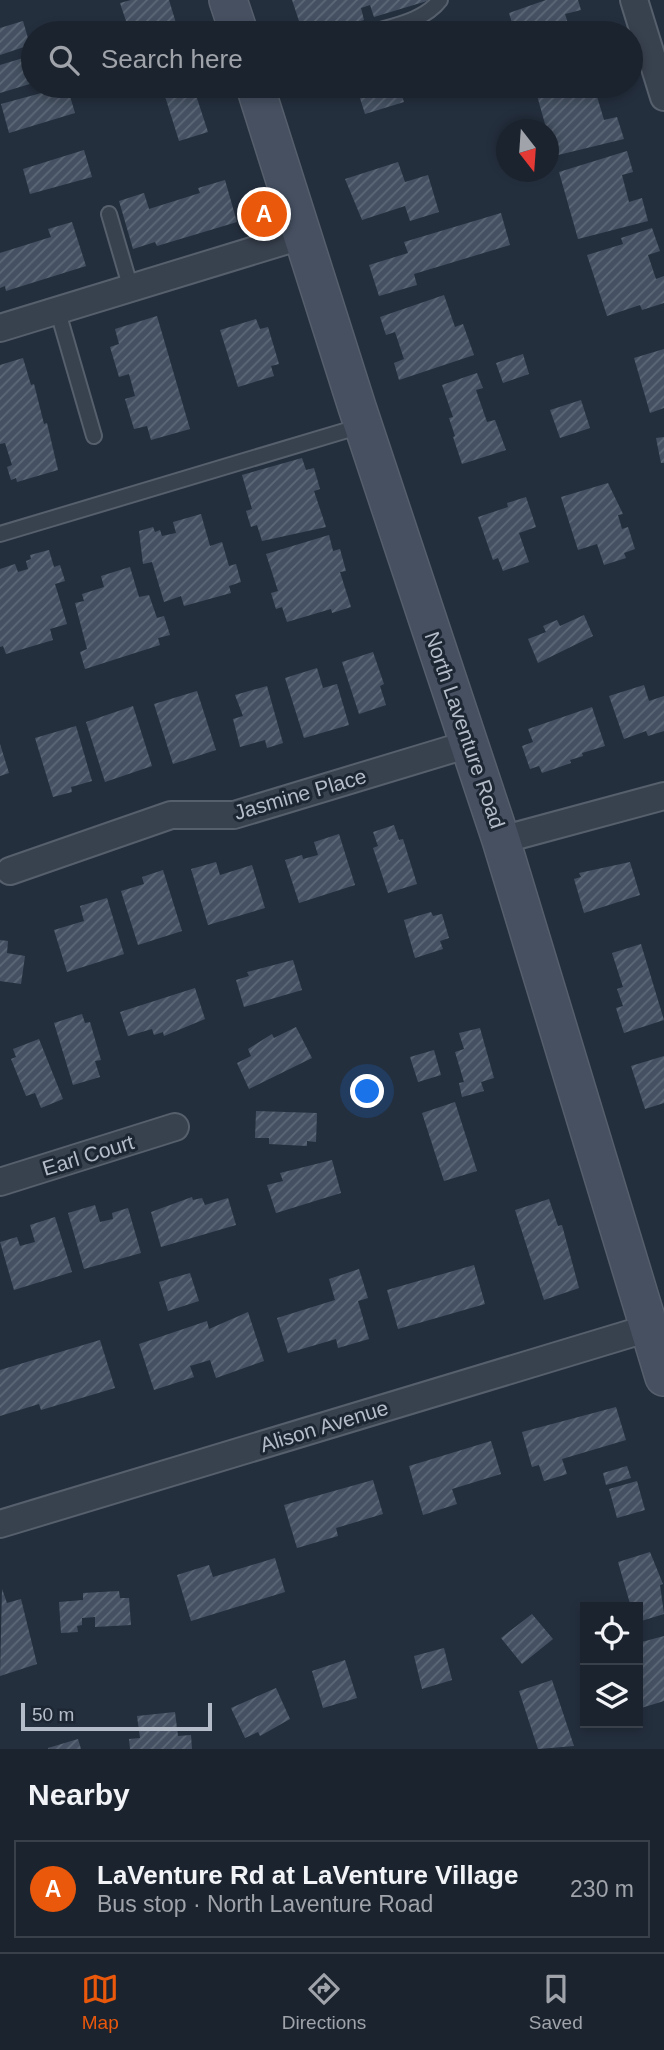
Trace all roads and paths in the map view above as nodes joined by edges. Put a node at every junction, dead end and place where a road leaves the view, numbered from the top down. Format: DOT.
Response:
graph roads {
  1 [pos="228,0"];
  2 [pos="440,0"];
  3 [pos="634,0"];
  4 [pos="235,21"];
  5 [pos="403,21"];
  6 [pos="640,21"];
  7 [pos="643,29"];
  8 [pos="664,97"];
  9 [pos="259,98"];
  10 [pos="109,214"];
  11 [pos="301,236"];
  12 [pos="131,289"];
  13 [pos="58,312"];
  14 [pos="0,328"];
  15 [pos="363,425"];
  16 [pos="94,436"];
  17 [pos="0,534"];
  18 [pos="469,744"];
  19 [pos="664,796"];
  20 [pos="502,840"];
  21 [pos="10,871"];
  22 [pos="175,1127"];
  23 [pos="0,1182"];
  24 [pos="649,1328"];
  25 [pos="664,1377"];
  26 [pos="0,1524"];
  1 -- 4 [label="street"];
  2 -- 5 [label="lane"];
  3 -- 6 [label="street"];
  7 -- 8 [label="street"];
  9 -- 11 [label="street, North Laventure Road"];
  10 -- 12 [label="lane"];
  11 -- 12 [label="street"];
  11 -- 15 [label="street, North Laventure Road"];
  12 -- 13 [label="street"];
  13 -- 14 [label="street"];
  13 -- 16 [label="lane"];
  15 -- 17 [label="lane"];
  15 -- 18 [label="street, North Laventure Road"];
  18 -- 20 [label="street, North Laventure Road"];
  18 -- 21 [label="street, Jasmine Place"];
  19 -- 20 [label="street"];
  20 -- 24 [label="street, North Laventure Road"];
  22 -- 23 [label="street, Earl Court"];
  24 -- 25 [label="street, North Laventure Road"];
  24 -- 26 [label="street, Alison Avenue"];
}
